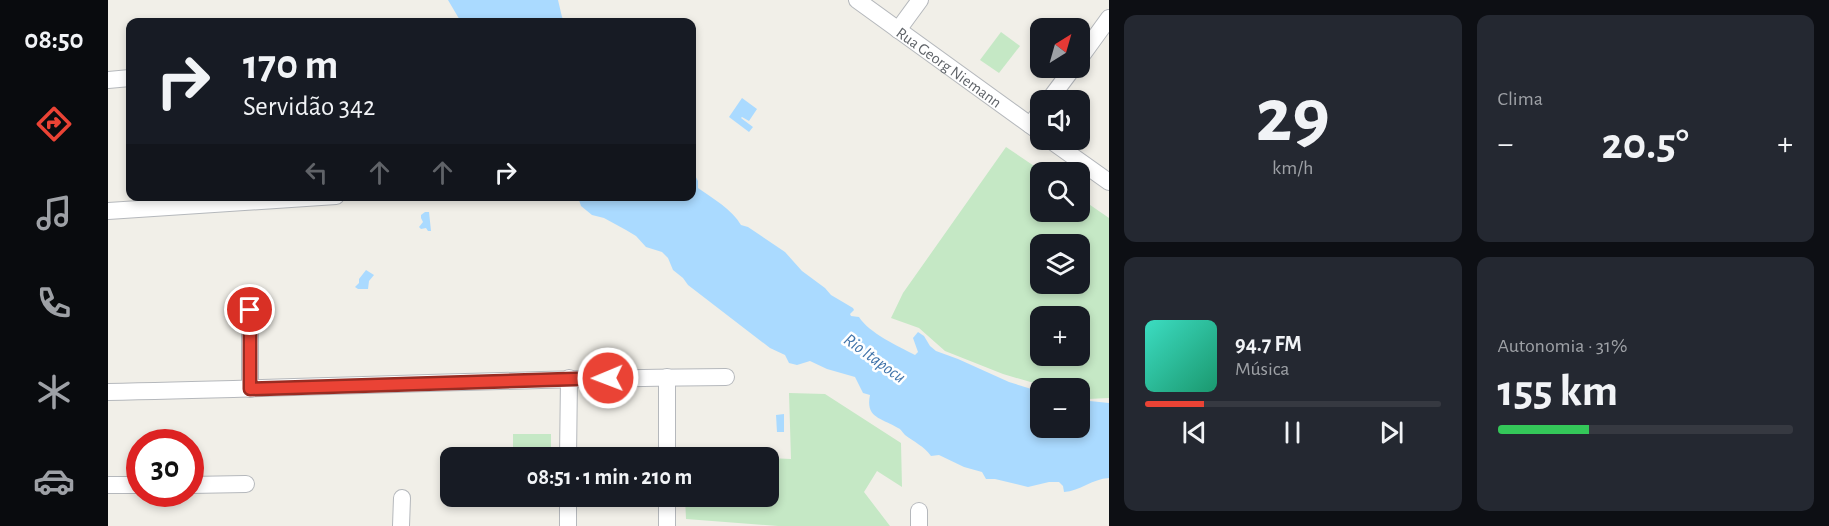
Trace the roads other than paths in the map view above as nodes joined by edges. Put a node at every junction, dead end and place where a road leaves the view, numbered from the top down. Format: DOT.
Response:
graph roads {
  1 [pos="857,0"];
  2 [pos="920,0"];
  3 [pos="1109,18"];
  4 [pos="898,30"];
  5 [pos="1090,44"];
  6 [pos="126,78"];
  7 [pos="108,80"];
  8 [pos="1030,125"];
  9 [pos="1064,150"];
  10 [pos="1109,182"];
  11 [pos="260,201"];
  12 [pos="108,211"];
  13 [pos="250,310"];
  14 [pos="667,377"];
  15 [pos="726,377"];
  16 [pos="569,378"];
  17 [pos="250,389"];
  18 [pos="108,392"];
  19 [pos="568,447"];
  20 [pos="667,447"];
  21 [pos="204,484"];
  22 [pos="246,484"];
  23 [pos="108,485"];
  24 [pos="126,485"];
  25 [pos="402,498"];
  26 [pos="568,507"];
  27 [pos="667,507"];
  28 [pos="401,526"];
  29 [pos="568,526"];
  30 [pos="667,526"];
  1 -- 4 [label="street, Rua Georg Niemann"];
  2 -- 4 [label="street"];
  3 -- 5 [label="street"];
  4 -- 8 [label="street, Rua Georg Niemann"];
  6 -- 7 [label="street"];
  9 -- 10 [label="street"];
  11 -- 12 [label="street"];
  13 -- 17 [label="street"];
  14 -- 15 [label="street"];
  14 -- 16 [label="street"];
  14 -- 20 [label="street"];
  16 -- 17 [label="street"];
  16 -- 19 [label="street"];
  17 -- 18 [label="street"];
  21 -- 22 [label="street"];
  23 -- 24 [label="street"];
  25 -- 28 [label="street"];
  26 -- 29 [label="street"];
  27 -- 30 [label="street"];
}
